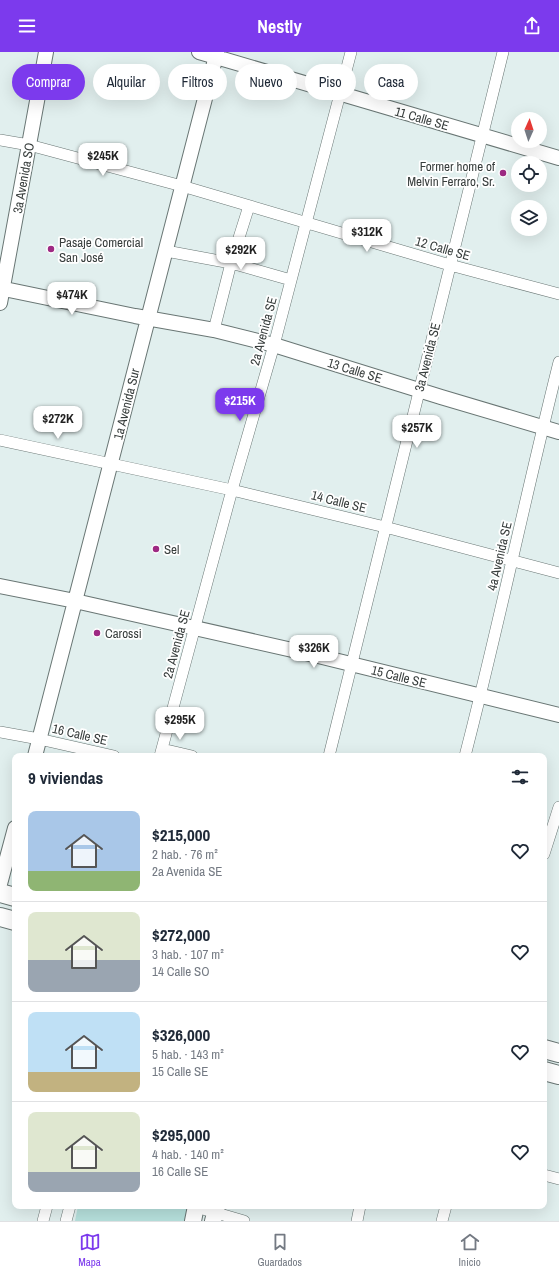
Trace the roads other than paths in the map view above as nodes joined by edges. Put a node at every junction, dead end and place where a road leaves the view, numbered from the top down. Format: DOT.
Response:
graph roads {
  1 [pos="46,52"];
  2 [pos="199,52"];
  3 [pos="351,52"];
  4 [pos="503,52"];
  5 [pos="216,55"];
  6 [pos="348,64"];
  7 [pos="305,83"];
  8 [pos="356,99"];
  9 [pos="337,100"];
  10 [pos="482,136"];
  11 [pos="0,140"];
  12 [pos="29,145"];
  13 [pos="559,158"];
  14 [pos="182,186"];
  15 [pos="249,206"];
  16 [pos="306,222"];
  17 [pos="166,251"];
  18 [pos="231,263"];
  19 [pos="450,265"];
  20 [pos="291,280"];
  21 [pos="2,288"];
  22 [pos="559,294"];
  23 [pos="0,303"];
  24 [pos="148,318"];
  25 [pos="214,330"];
  26 [pos="274,345"];
  27 [pos="559,362"];
  28 [pos="419,390"];
  29 [pos="543,427"];
  30 [pos="559,432"];
  31 [pos="0,440"];
  32 [pos="110,464"];
  33 [pos="232,490"];
  34 [pos="386,527"];
  35 [pos="513,560"];
  36 [pos="559,573"];
  37 [pos="0,586"];
  38 [pos="75,601"];
  39 [pos="195,628"];
  40 [pos="352,665"];
  41 [pos="481,696"];
  42 [pos="559,715"];
  43 [pos="0,732"];
  44 [pos="39,739"];
  45 [pos="35,753"];
  46 [pos="94,753"];
  47 [pos="161,753"];
  48 [pos="330,753"];
  49 [pos="466,753"];
  50 [pos="559,807"];
  51 [pos="551,838"];
  52 [pos="12,839"];
  53 [pos="0,884"];
  54 [pos="0,892"];
  55 [pos="12,896"];
  56 [pos="0,917"];
  57 [pos="12,920"];
  58 [pos="547,1050"];
  59 [pos="559,1053"];
  60 [pos="547,1072"];
  61 [pos="559,1075"];
  62 [pos="547,1176"];
  63 [pos="559,1179"];
  64 [pos="46,1209"];
  65 [pos="69,1209"];
  66 [pos="359,1209"];
  67 [pos="445,1209"];
  68 [pos="195,1211"];
  69 [pos="215,1213"];
  70 [pos="43,1221"];
  71 [pos="66,1221"];
  72 [pos="244,1221"];
  73 [pos="356,1221"];
  74 [pos="442,1221"];
  1 -- 12 [label="street, 3a Avenida SO"];
  2 -- 5 [label="street, 11 Calle SE"];
  3 -- 6 [label="street, 2a Avenida SE"];
  4 -- 10 [label="street, 3a Avenida SE"];
  5 -- 7 [label="street, 11 Calle SE"];
  5 -- 14 [label="street, 1a Avenida Sur"];
  8 -- 10 [label="street, 11 Calle SE"];
  9 -- 16 [label="street, 2a Avenida SE"];
  10 -- 13 [label="street, 11 Calle SE"];
  10 -- 19 [label="street, 3a Avenida SE"];
  11 -- 12 [label="street, 12 Calle SE"];
  12 -- 14 [label="street, 12 Calle SE"];
  12 -- 21 [label="street, 3a Avenida SO"];
  14 -- 15 [label="street, 12 Calle SE"];
  14 -- 17 [label="street, 1a Avenida Sur"];
  15 -- 16 [label="street, 12 Calle SE"];
  15 -- 18 [label="street"];
  16 -- 19 [label="street, 12 Calle SE"];
  16 -- 20 [label="street, 2a Avenida SE"];
  17 -- 18 [label="street"];
  17 -- 24 [label="street, 1a Avenida Sur"];
  18 -- 20 [label="street"];
  18 -- 25 [label="street"];
  19 -- 22 [label="street, 12 Calle SE"];
  19 -- 28 [label="street, 3a Avenida SE"];
  20 -- 26 [label="street, 2a Avenida SE"];
  21 -- 23 [label="street, 3a Avenida SO"];
  21 -- 24 [label="street, 13 Calle SE"];
  24 -- 25 [label="street, 13 Calle SE"];
  24 -- 32 [label="street, 1a Avenida Sur"];
  25 -- 26 [label="street, 13 Calle SE"];
  26 -- 28 [label="street, 13 Calle SE"];
  26 -- 33 [label="street, 2a Avenida SE"];
  27 -- 29 [label="street, 4a Avenida SE"];
  28 -- 29 [label="street, 13 Calle SE"];
  28 -- 34 [label="street, 3a Avenida SE"];
  29 -- 30 [label="street, 13 Calle SE"];
  29 -- 35 [label="street, 4a Avenida SE"];
  31 -- 32 [label="street, 14 Calle SE"];
  32 -- 33 [label="street, 14 Calle SE"];
  32 -- 38 [label="street, 1a Avenida Sur"];
  33 -- 34 [label="street, 14 Calle SE"];
  33 -- 39 [label="street, 2a Avenida SE"];
  34 -- 35 [label="street, 14 Calle SE"];
  34 -- 40 [label="street, 3a Avenida SE"];
  35 -- 36 [label="street, 14 Calle SE"];
  35 -- 41 [label="street, 4a Avenida SE"];
  37 -- 38 [label="street, 15 Calle SE"];
  38 -- 39 [label="street, 15 Calle SE"];
  38 -- 44 [label="street, 1a Avenida Sur"];
  39 -- 40 [label="street, 15 Calle SE"];
  39 -- 47 [label="street, 2a Avenida SE"];
  40 -- 41 [label="street, 15 Calle SE"];
  40 -- 48 [label="street, 3a Avenida SE"];
  41 -- 42 [label="street, 15 Calle SE"];
  41 -- 49 [label="street, 4a Avenida SE"];
  43 -- 44 [label="street, 16 Calle SE"];
  44 -- 45 [label="street, 1a Avenida Sur"];
  44 -- 46 [label="street, 16 Calle SE"];
  50 -- 51 [label="street"];
  52 -- 53 [label="street"];
  54 -- 55 [label="highway"];
  56 -- 57 [label="highway"];
  58 -- 59 [label="highway"];
  60 -- 61 [label="highway"];
  62 -- 63 [label="street"];
  64 -- 70 [label="street"];
  65 -- 71 [label="street"];
  66 -- 73 [label="street"];
  67 -- 74 [label="street"];
  68 -- 69 [label="street"];
  69 -- 72 [label="street"];
}
